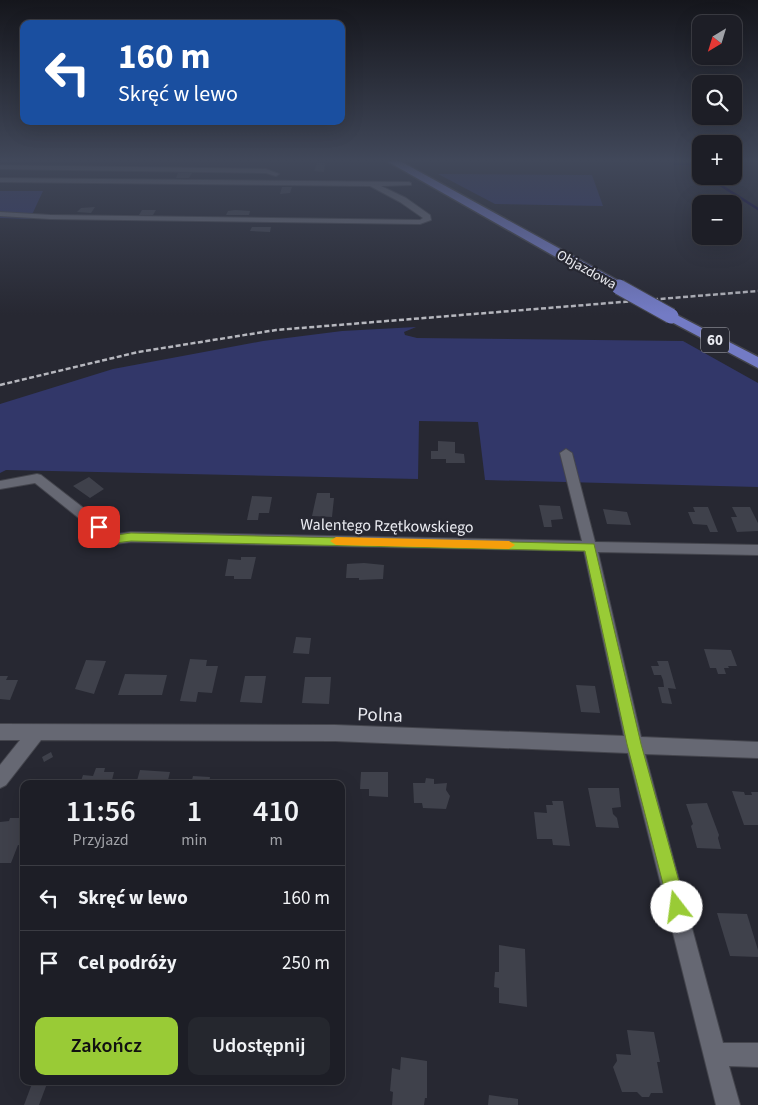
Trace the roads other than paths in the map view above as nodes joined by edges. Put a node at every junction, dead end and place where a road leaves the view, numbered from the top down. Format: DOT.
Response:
graph roads {
  1 [pos="419,212"];
  2 [pos="483,212"];
  3 [pos="0,214"];
  4 [pos="758,364"];
  5 [pos="566,453"];
  6 [pos="0,485"];
  7 [pos="590,547"];
  8 [pos="758,550"];
  9 [pos="0,732"];
  10 [pos="36,732"];
  11 [pos="634,744"];
  12 [pos="758,750"];
  13 [pos="0,779"];
  14 [pos="716,1054"];
  15 [pos="758,1055"];
  16 [pos="728,1105"];
  1 -- 3 [label="street"];
  2 -- 4 [label="main road, Objazdowa / 60, bridge"];
  5 -- 7 [label="street"];
  6 -- 7 [label="street, Walentego Rzętkowskiego"];
  7 -- 8 [label="street, Walentego Rzętkowskiego"];
  7 -- 11 [label="street"];
  9 -- 10 [label="street, Polna"];
  10 -- 11 [label="street, Polna"];
  10 -- 13 [label="street"];
  11 -- 12 [label="street, Polna"];
  11 -- 14 [label="street"];
  14 -- 15 [label="street"];
  14 -- 16 [label="street"];
}
